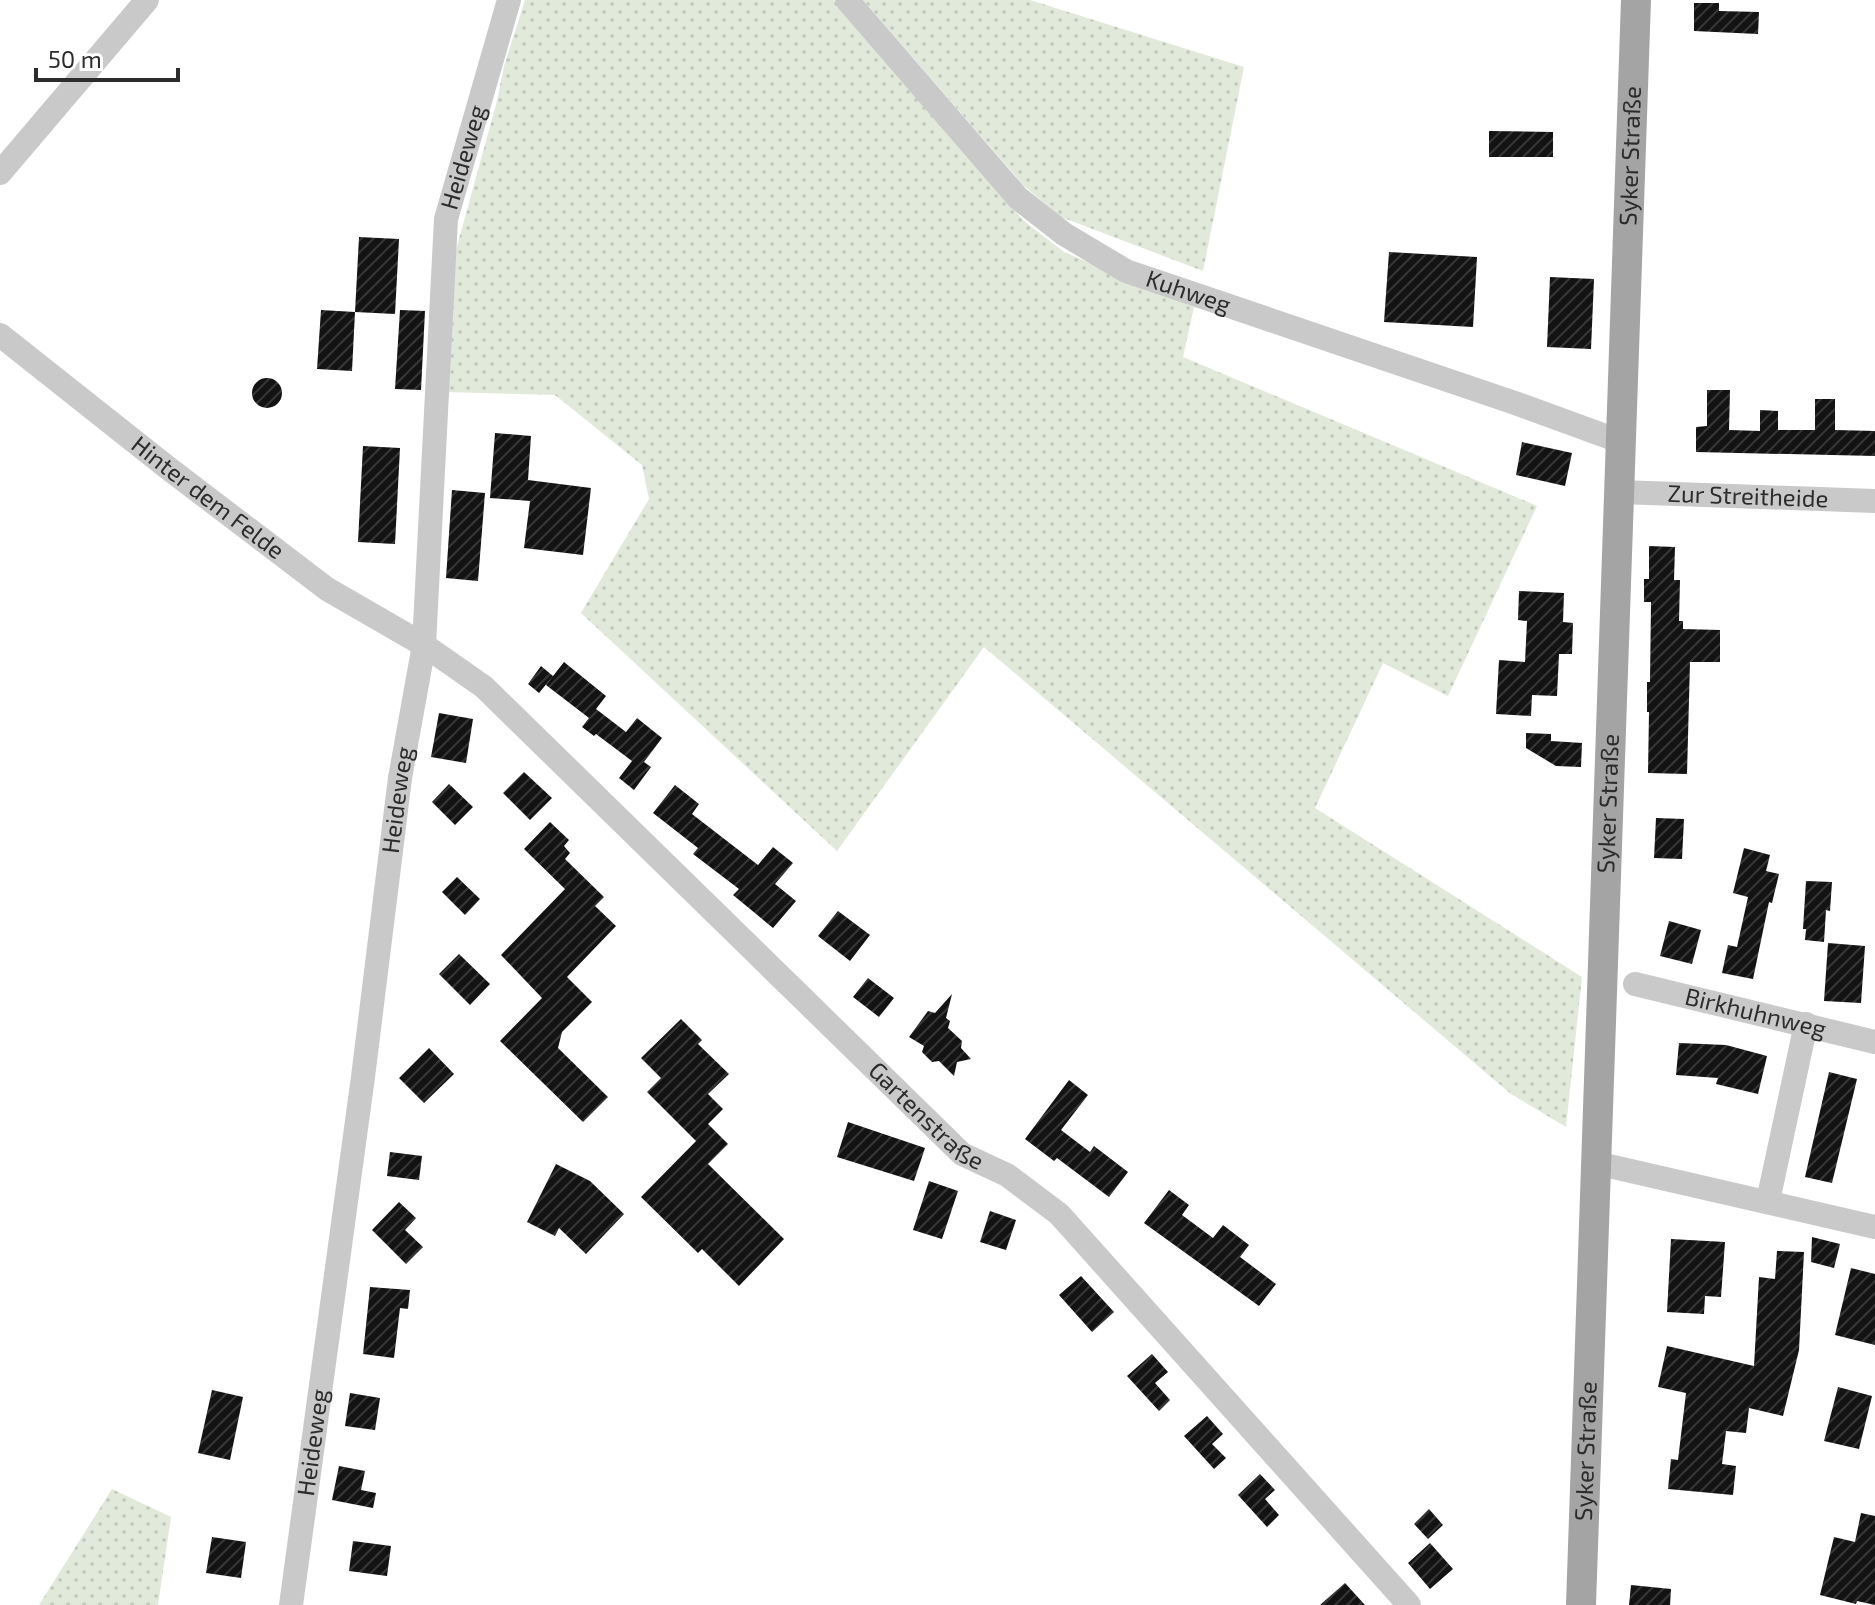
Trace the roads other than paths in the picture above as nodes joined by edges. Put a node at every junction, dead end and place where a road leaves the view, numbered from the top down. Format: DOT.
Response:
graph roads {
  1 [pos="147,0"];
  2 [pos="509,0"];
  3 [pos="847,0"];
  4 [pos="1636,0"];
  5 [pos="0,173"];
  6 [pos="0,335"];
  7 [pos="1622,442"];
  8 [pos="1620,492"];
  9 [pos="1875,501"];
  10 [pos="424,645"];
  11 [pos="1635,984"];
  12 [pos="1806,1024"];
  13 [pos="1875,1042"];
  14 [pos="1596,1163"];
  15 [pos="1768,1201"];
  16 [pos="1875,1227"];
  17 [pos="291,1605"];
  18 [pos="1409,1605"];
  19 [pos="1581,1605"];
  1 -- 5 [label="street"];
  2 -- 10 [label="street, Heideweg"];
  3 -- 7 [label="street, Kuhweg"];
  4 -- 7 [label="main road, Syker Straße"];
  6 -- 10 [label="street, Hinter dem Felde"];
  7 -- 8 [label="main road, Syker Straße"];
  8 -- 9 [label="street, Zur Streitheide"];
  8 -- 14 [label="main road, Syker Straße"];
  10 -- 17 [label="street, Heideweg"];
  10 -- 18 [label="street, Gartenstraße"];
  11 -- 12 [label="street, Birkhuhnweg"];
  12 -- 13 [label="street, Birkhuhnweg"];
  12 -- 15 [label="street"];
  14 -- 15 [label="street"];
  14 -- 19 [label="main road, Syker Straße"];
  15 -- 16 [label="street"];
}
